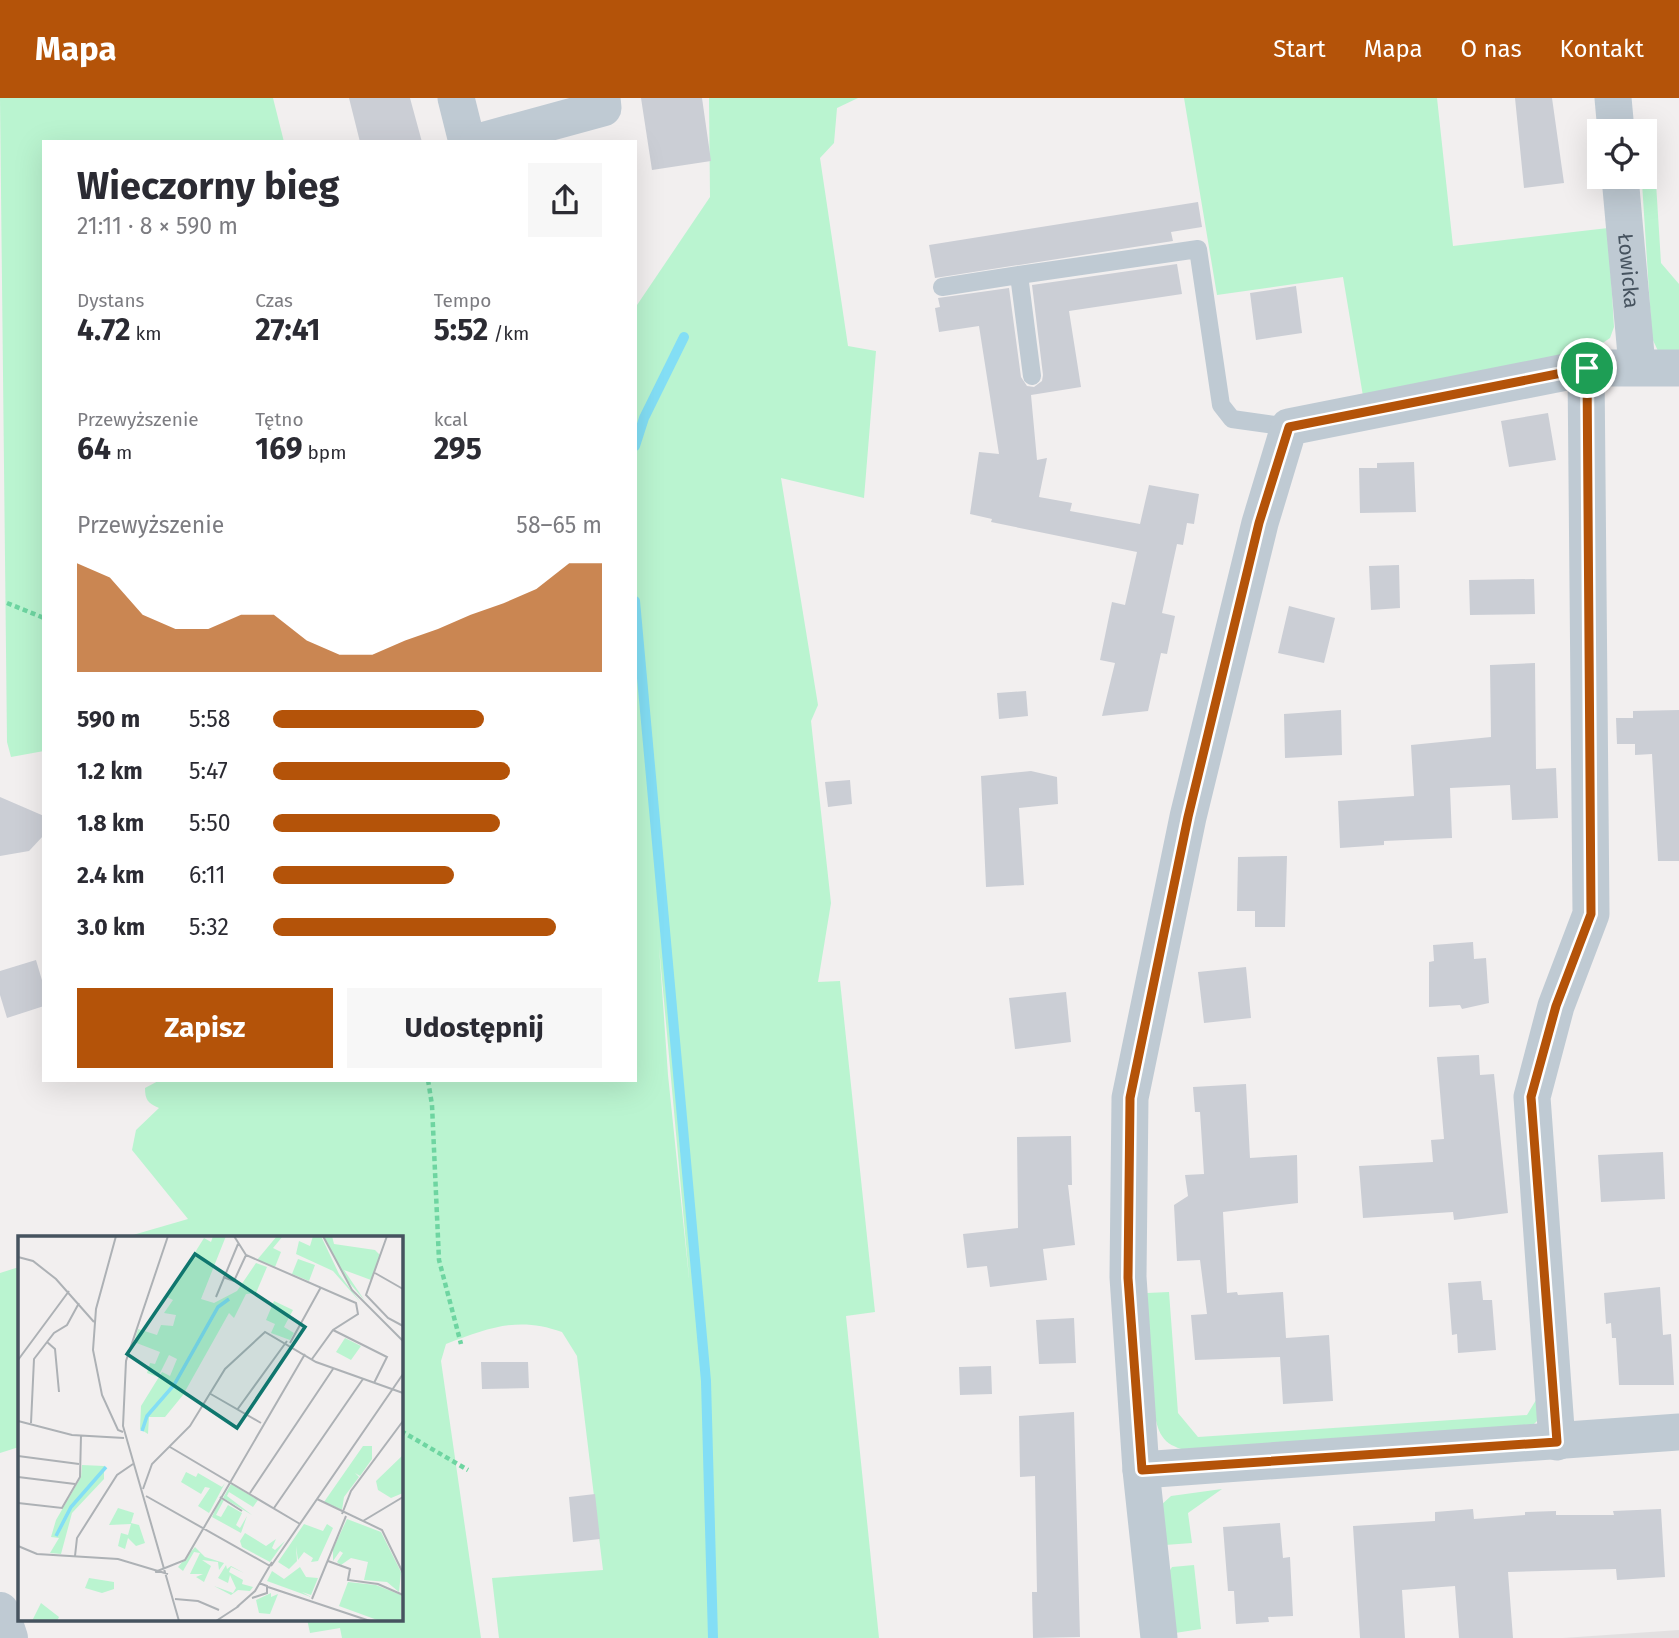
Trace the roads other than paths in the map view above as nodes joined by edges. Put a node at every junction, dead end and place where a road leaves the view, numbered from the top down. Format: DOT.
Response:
graph roads {
  1 [pos="456,98"];
  2 [pos="602,98"];
  3 [pos="1613,98"];
  4 [pos="1615,119"];
  5 [pos="466,140"];
  6 [pos="485,140"];
  7 [pos="1621,189"];
  8 [pos="1018,275"];
  9 [pos="942,286"];
  10 [pos="1637,366"];
  11 [pos="1587,368"];
  12 [pos="1679,368"];
  13 [pos="1032,376"];
  14 [pos="1289,427"];
  15 [pos="1679,1432"];
  16 [pos="1557,1442"];
  17 [pos="1142,1470"];
  18 [pos="0,1611"];
  19 [pos="9,1638"];
  20 [pos="1159,1638"];
  1 -- 5 [label="street"];
  2 -- 6 [label="street"];
  3 -- 4 [label="street"];
  7 -- 10 [label="street, Łowicka"];
  8 -- 9 [label="lane"];
  8 -- 13 [label="lane"];
  8 -- 14 [label="lane"];
  10 -- 11 [label="street"];
  10 -- 12 [label="street"];
  11 -- 14 [label="street"];
  11 -- 16 [label="street"];
  14 -- 17 [label="street"];
  15 -- 16 [label="street"];
  16 -- 17 [label="street"];
  17 -- 20 [label="street"];
  18 -- 19 [label="street"];
}
